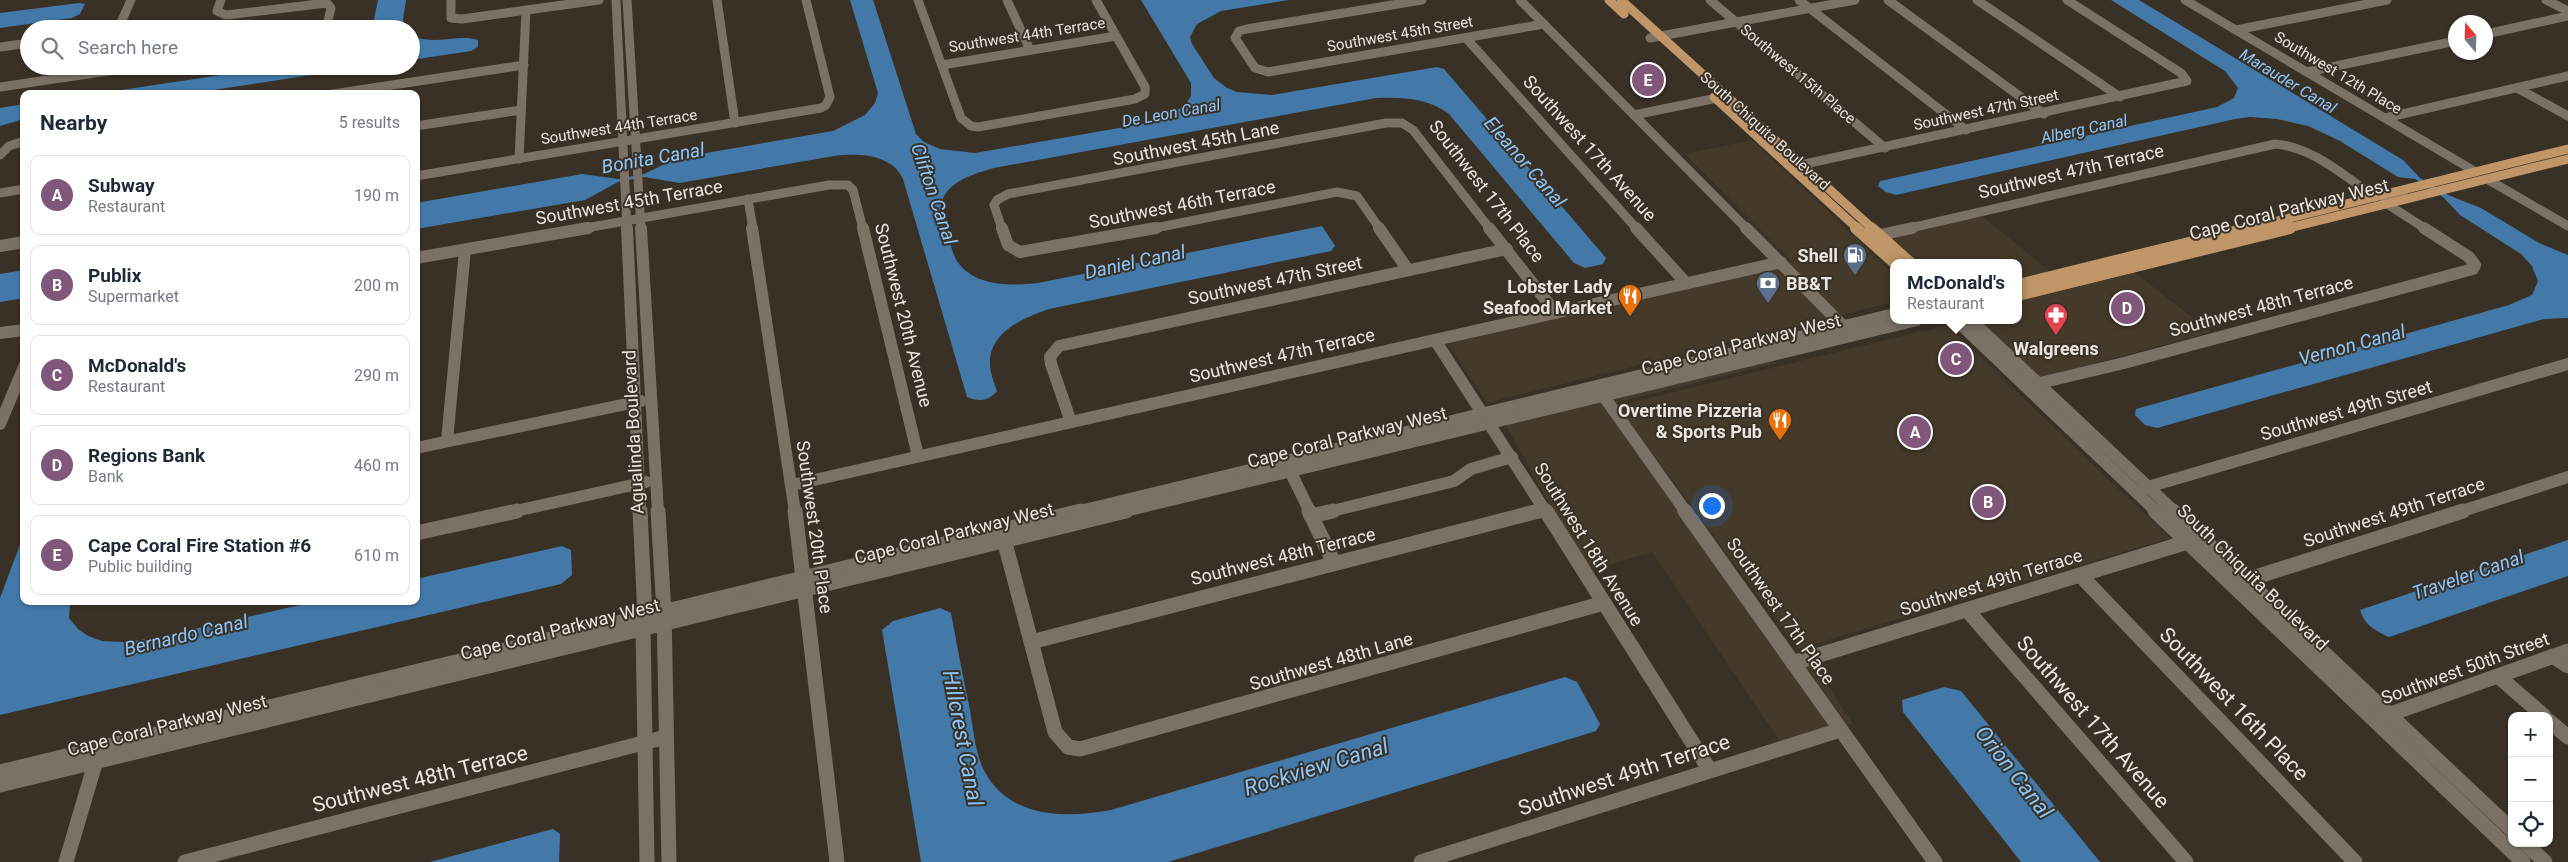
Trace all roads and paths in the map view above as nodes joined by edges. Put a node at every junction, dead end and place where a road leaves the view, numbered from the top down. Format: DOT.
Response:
graph roads {
  1 [pos="131,0"];
  2 [pos="220,0"];
  3 [pos="451,0"];
  4 [pos="599,0"];
  5 [pos="616,0"];
  6 [pos="627,0"];
  7 [pos="717,0"];
  8 [pos="806,0"];
  9 [pos="918,0"];
  10 [pos="1007,0"];
  11 [pos="1096,0"];
  12 [pos="1422,0"];
  13 [pos="1520,0"];
  14 [pos="1609,0"];
  15 [pos="1621,0"];
  16 [pos="1710,0"];
  17 [pos="1799,0"];
  18 [pos="1855,0"];
  19 [pos="1888,0"];
  20 [pos="1977,0"];
  21 [pos="2067,0"];
  22 [pos="2185,0"];
  23 [pos="2387,0"];
  24 [pos="2546,0"];
  25 [pos="1810,8"];
  26 [pos="526,10"];
  27 [pos="2568,11"];
  28 [pos="2568,16"];
  29 [pos="122,20"];
  30 [pos="328,20"];
  31 [pos="1736,22"];
  32 [pos="1544,24"];
  33 [pos="2236,30"];
  34 [pos="2493,32"];
  35 [pos="1116,36"];
  36 [pos="1655,37"];
  37 [pos="1466,38"];
  38 [pos="2448,43"];
  39 [pos="20,44"];
  40 [pos="0,47"];
  41 [pos="1030,50"];
  42 [pos="524,64"];
  43 [pos="942,64"];
  44 [pos="2308,72"];
  45 [pos="67,75"];
  46 [pos="2568,76"];
  47 [pos="0,87"];
  48 [pos="2517,88"];
  49 [pos="358,90"];
  50 [pos="1721,97"];
  51 [pos="2120,98"];
  52 [pos="521,110"];
  53 [pos="2044,114"];
  54 [pos="1634,115"];
  55 [pos="2568,116"];
  56 [pos="2385,118"];
  57 [pos="735,123"];
  58 [pos="1402,123"];
  59 [pos="420,125"];
  60 [pos="1966,130"];
  61 [pos="636,139"];
  62 [pos="623,141"];
  63 [pos="20,142"];
  64 [pos="1885,148"];
  65 [pos="2568,149"];
  66 [pos="0,155"];
  67 [pos="519,159"];
  68 [pos="2568,159"];
  69 [pos="1802,165"];
  70 [pos="1791,167"];
  71 [pos="2476,172"];
  72 [pos="420,175"];
  73 [pos="2487,179"];
  74 [pos="2441,180"];
  75 [pos="848,185"];
  76 [pos="20,190"];
  77 [pos="0,193"];
  78 [pos="2375,197"];
  79 [pos="748,199"];
  80 [pos="2387,204"];
  81 [pos="2301,215"];
  82 [pos="640,218"];
  83 [pos="626,221"];
  84 [pos="2568,226"];
  85 [pos="1880,235"];
  86 [pos="1868,238"];
  87 [pos="2242,240"];
  88 [pos="20,243"];
  89 [pos="0,246"];
  90 [pos="1507,249"];
  91 [pos="465,250"];
  92 [pos="2157,250"];
  93 [pos="1020,252"];
  94 [pos="420,257"];
  95 [pos="1891,259"];
  96 [pos="1906,259"];
  97 [pos="1781,262"];
  98 [pos="1408,270"];
  99 [pos="2091,277"];
  100 [pos="1686,283"];
  101 [pos="2022,284"];
  102 [pos="2022,294"];
  103 [pos="1556,312"];
  104 [pos="1890,315"];
  105 [pos="1901,324"];
  106 [pos="1961,324"];
  107 [pos="1975,324"];
  108 [pos="1843,326"];
  109 [pos="20,330"];
  110 [pos="0,333"];
  111 [pos="1812,333"];
  112 [pos="1435,340"];
  113 [pos="1746,349"];
  114 [pos="1772,356"];
  115 [pos="2568,364"];
  116 [pos="20,376"];
  117 [pos="1690,376"];
  118 [pos="2032,385"];
  119 [pos="1600,391"];
  120 [pos="652,399"];
  121 [pos="635,402"];
  122 [pos="1487,417"];
  123 [pos="1071,422"];
  124 [pos="0,424"];
  125 [pos="447,441"];
  126 [pos="420,447"];
  127 [pos="918,456"];
  128 [pos="1512,457"];
  129 [pos="1290,471"];
  130 [pos="2568,477"];
  131 [pos="656,479"];
  132 [pos="639,483"];
  133 [pos="792,485"];
  134 [pos="2141,489"];
  135 [pos="1545,509"];
  136 [pos="1311,516"];
  137 [pos="420,532"];
  138 [pos="1003,535"];
  139 [pos="2195,540"];
  140 [pos="1334,564"];
  141 [pos="2081,576"];
  142 [pos="2239,582"];
  143 [pos="804,583"];
  144 [pos="1604,603"];
  145 [pos="1967,610"];
  146 [pos="663,618"];
  147 [pos="644,622"];
  148 [pos="1031,642"];
  149 [pos="2568,651"];
  150 [pos="2552,656"];
  151 [pos="1793,663"];
  152 [pos="2568,666"];
  153 [pos="2498,676"];
  154 [pos="2539,712"];
  155 [pos="2389,715"];
  156 [pos="2374,720"];
  157 [pos="2553,724"];
  158 [pos="1840,730"];
  159 [pos="666,737"];
  160 [pos="2568,737"];
  161 [pos="646,742"];
  162 [pos="97,755"];
  163 [pos="1709,769"];
  164 [pos="0,772"];
  165 [pos="0,786"];
  166 [pos="2508,826"];
  167 [pos="2530,847"];
  168 [pos="1930,861"];
  169 [pos="66,862"];
  170 [pos="185,862"];
  171 [pos="647,862"];
  172 [pos="669,862"];
  173 [pos="838,862"];
  174 [pos="1421,862"];
  175 [pos="2186,862"];
  176 [pos="2355,862"];
  177 [pos="2523,862"];
  178 [pos="2546,862"];
  1 -- 29 [label="street"];
  2 -- 30 [label="street"];
  3 -- 26 [label="street"];
  4 -- 26 [label="street"];
  5 -- 62 [label="street, Agualinda Boulevard"];
  6 -- 61 [label="street, Agualinda Boulevard"];
  7 -- 57 [label="street"];
  8 -- 57 [label="street, Southwest 44th Terrace"];
  9 -- 43 [label="street"];
  10 -- 41 [label="street"];
  11 -- 35 [label="street"];
  12 -- 37 [label="street, Southwest 45th Street"];
  13 -- 32 [label="street"];
  14 -- 36 [label="main road, South Chiquita Boulevard"];
  15 -- 36 [label="main road, South Chiquita Boulevard"];
  16 -- 31 [label="street, Southwest 15th Place"];
  17 -- 25 [label="street"];
  18 -- 25 [label="street"];
  19 -- 53 [label="street"];
  20 -- 51 [label="street"];
  21 -- 51 [label="street, Southwest 47th Street"];
  22 -- 33 [label="street, Southwest 12th Place"];
  23 -- 33 [label="street"];
  24 -- 27 [label="street"];
  25 -- 31 [label="street"];
  25 -- 60 [label="street"];
  26 -- 42 [label="street"];
  28 -- 34 [label="street"];
  31 -- 36 [label="street"];
  31 -- 64 [label="street, Southwest 15th Place"];
  32 -- 37 [label="street, Southwest 45th Street"];
  32 -- 54 [label="street"];
  33 -- 44 [label="street, Southwest 12th Place"];
  35 -- 41 [label="street, Southwest 44th Terrace"];
  35 -- 43 [label="street"];
  36 -- 50 [label="main road, South Chiquita Boulevard"];
  37 -- 100 [label="street, Southwest 17th Avenue"];
  38 -- 44 [label="street"];
  39 -- 40 [label="street"];
  41 -- 43 [label="street, Southwest 44th Terrace"];
  42 -- 49 [label="street"];
  42 -- 52 [label="street"];
  44 -- 56 [label="street, Southwest 12th Place"];
  45 -- 47 [label="street"];
  46 -- 48 [label="street"];
  48 -- 55 [label="street"];
  48 -- 56 [label="street"];
  50 -- 54 [label="street"];
  50 -- 69 [label="main road, South Chiquita Boulevard"];
  50 -- 70 [label="main road, South Chiquita Boulevard"];
  51 -- 53 [label="street, Southwest 47th Street"];
  52 -- 59 [label="street"];
  52 -- 67 [label="street"];
  53 -- 60 [label="street, Southwest 47th Street"];
  54 -- 97 [label="street"];
  56 -- 71 [label="street, Southwest 12th Place"];
  57 -- 61 [label="street, Southwest 44th Terrace"];
  58 -- 90 [label="street, Southwest 17th Place"];
  58 -- 93 [label="street, Southwest 45th Lane"];
  60 -- 64 [label="street, Southwest 47th Street"];
  61 -- 62 [label="street, Southwest 44th Terrace"];
  61 -- 82 [label="street, Agualinda Boulevard"];
  62 -- 67 [label="street, Southwest 44th Terrace"];
  62 -- 83 [label="street, Agualinda Boulevard"];
  63 -- 66 [label="street"];
  64 -- 69 [label="street, Southwest 47th Street"];
  65 -- 71 [label="main road, Cape Coral Parkway West"];
  67 -- 72 [label="street, Southwest 44th Terrace"];
  68 -- 73 [label="main road, Cape Coral Parkway West"];
  69 -- 70 [label="street, Southwest 47th Street"];
  69 -- 85 [label="main road, South Chiquita Boulevard"];
  70 -- 86 [label="main road, South Chiquita Boulevard"];
  71 -- 74 [label="main road, Cape Coral Parkway West"];
  73 -- 80 [label="main road, Cape Coral Parkway West"];
  73 -- 84 [label="street"];
  74 -- 78 [label="main road, Cape Coral Parkway West"];
  74 -- 80 [label="street"];
  75 -- 79 [label="street, Southwest 45th Terrace"];
  75 -- 127 [label="street, Southwest 20th Avenue"];
  76 -- 77 [label="street"];
  78 -- 81 [label="main road, Cape Coral Parkway West"];
  78 -- 85 [label="street, Southwest 47th Terrace"];
  79 -- 82 [label="street, Southwest 45th Terrace"];
  79 -- 133 [label="street, Southwest 20th Place"];
  80 -- 87 [label="main road, Cape Coral Parkway West"];
  80 -- 118 [label="street, Southwest 48th Terrace"];
  81 -- 87 [label="main road"];
  81 -- 92 [label="main road, Cape Coral Parkway West"];
  82 -- 83 [label="street, Southwest 45th Terrace"];
  82 -- 120 [label="street, Agualinda Boulevard"];
  83 -- 91 [label="street, Southwest 45th Terrace"];
  83 -- 121 [label="street, Agualinda Boulevard"];
  85 -- 86 [label="street, Southwest 47th Terrace"];
  85 -- 96 [label="main road, South Chiquita Boulevard"];
  86 -- 95 [label="main road, South Chiquita Boulevard"];
  87 -- 99 [label="main road, Cape Coral Parkway West"];
  88 -- 89 [label="street"];
  90 -- 98 [label="street, Southwest 47th Street"];
  90 -- 103 [label="street, Southwest 17th Place"];
  91 -- 94 [label="street, Southwest 45th Terrace"];
  91 -- 125 [label="street"];
  92 -- 99 [label="main road"];
  92 -- 101 [label="main road, Cape Coral Parkway West"];
  93 -- 98 [label="street, Southwest 46th Terrace"];
  97 -- 100 [label="street, Southwest 47th Terrace"];
  97 -- 108 [label="street"];
  98 -- 123 [label="street, Southwest 47th Street"];
  99 -- 102 [label="main road, Cape Coral Parkway West"];
  100 -- 103 [label="street, Southwest 47th Terrace"];
  103 -- 112 [label="street, Southwest 47th Terrace"];
  104 -- 108 [label="street, Cape Coral Parkway West"];
  105 -- 114 [label="street, Cape Coral Parkway West"];
  106 -- 118 [label="street, South Chiquita Boulevard"];
  107 -- 118 [label="street, South Chiquita Boulevard"];
  108 -- 111 [label="street, Cape Coral Parkway West"];
  109 -- 110 [label="street"];
  111 -- 113 [label="street, Cape Coral Parkway West"];
  111 -- 114 [label="street"];
  112 -- 122 [label="street, Southwest 18th Avenue"];
  112 -- 123 [label="street, Southwest 47th Terrace"];
  113 -- 117 [label="street"];
  113 -- 119 [label="street, Cape Coral Parkway West"];
  114 -- 117 [label="street, Cape Coral Parkway West"];
  115 -- 134 [label="street, Southwest 49th Street"];
  116 -- 124 [label="street"];
  117 -- 119 [label="street, Cape Coral Parkway West"];
  118 -- 134 [label="street, South Chiquita Boulevard"];
  119 -- 122 [label="street, Cape Coral Parkway West"];
  119 -- 151 [label="street, Southwest 17th Place"];
  120 -- 121 [label="street"];
  120 -- 131 [label="street, Agualinda Boulevard"];
  121 -- 125 [label="street"];
  121 -- 132 [label="street, Agualinda Boulevard"];
  122 -- 128 [label="street, Southwest 18th Avenue"];
  122 -- 129 [label="street, Cape Coral Parkway West"];
  122 -- 138 [label="street, Cape Coral Parkway West"];
  123 -- 127 [label="street, Southwest 47th Terrace"];
  125 -- 126 [label="street"];
  127 -- 133 [label="street, Southwest 47th Terrace"];
  128 -- 135 [label="street, Southwest 18th Avenue"];
  128 -- 136 [label="street"];
  129 -- 136 [label="street"];
  129 -- 138 [label="street, Cape Coral Parkway West"];
  130 -- 142 [label="street, Southwest 49th Terrace"];
  131 -- 132 [label="street"];
  131 -- 146 [label="street, Agualinda Boulevard"];
  132 -- 137 [label="street"];
  132 -- 147 [label="street, Agualinda Boulevard"];
  133 -- 143 [label="street, Southwest 20th Place"];
  134 -- 139 [label="street, South Chiquita Boulevard"];
  135 -- 140 [label="street, Southwest 48th Terrace"];
  135 -- 144 [label="street, Southwest 18th Avenue"];
  136 -- 140 [label="street"];
  138 -- 143 [label="street, Cape Coral Parkway West"];
  138 -- 148 [label="street"];
  139 -- 141 [label="street, Southwest 49th Terrace"];
  139 -- 142 [label="street, South Chiquita Boulevard"];
  140 -- 148 [label="street, Southwest 48th Terrace"];
  141 -- 145 [label="street, Southwest 49th Terrace"];
  141 -- 176 [label="street, Southwest 16th Place"];
  142 -- 155 [label="street, South Chiquita Boulevard"];
  142 -- 156 [label="street, South Chiquita Boulevard"];
  143 -- 146 [label="street, Cape Coral Parkway West"];
  143 -- 173 [label="street, Southwest 20th Place"];
  144 -- 148 [label="street, Southwest 48th Lane"];
  144 -- 163 [label="street, Southwest 18th Avenue"];
  145 -- 151 [label="street, Southwest 49th Terrace"];
  145 -- 175 [label="street, Southwest 17th Avenue"];
  146 -- 147 [label="street, Cape Coral Parkway West"];
  146 -- 159 [label="street, Agualinda Boulevard"];
  147 -- 161 [label="street, Agualinda Boulevard"];
  147 -- 162 [label="street, Cape Coral Parkway West"];
  149 -- 150 [label="street, Southwest 50th Street"];
  150 -- 152 [label="street"];
  150 -- 153 [label="street, Southwest 50th Street"];
  151 -- 158 [label="street, Southwest 17th Place"];
  153 -- 154 [label="street"];
  153 -- 155 [label="street, Southwest 50th Street"];
  155 -- 156 [label="street, Southwest 50th Street"];
  155 -- 166 [label="street, South Chiquita Boulevard"];
  156 -- 177 [label="street, South Chiquita Boulevard"];
  157 -- 160 [label="street"];
  158 -- 163 [label="street, Southwest 49th Terrace"];
  158 -- 168 [label="street, Southwest 17th Place"];
  159 -- 161 [label="street, Southwest 48th Terrace"];
  159 -- 172 [label="street, Agualinda Boulevard"];
  161 -- 170 [label="street, Southwest 48th Terrace"];
  161 -- 171 [label="street, Agualinda Boulevard"];
  162 -- 164 [label="street, Cape Coral Parkway West"];
  162 -- 165 [label="street, Cape Coral Parkway West"];
  162 -- 169 [label="street"];
  163 -- 174 [label="street, Southwest 49th Terrace"];
  167 -- 178 [label="street"];
}
